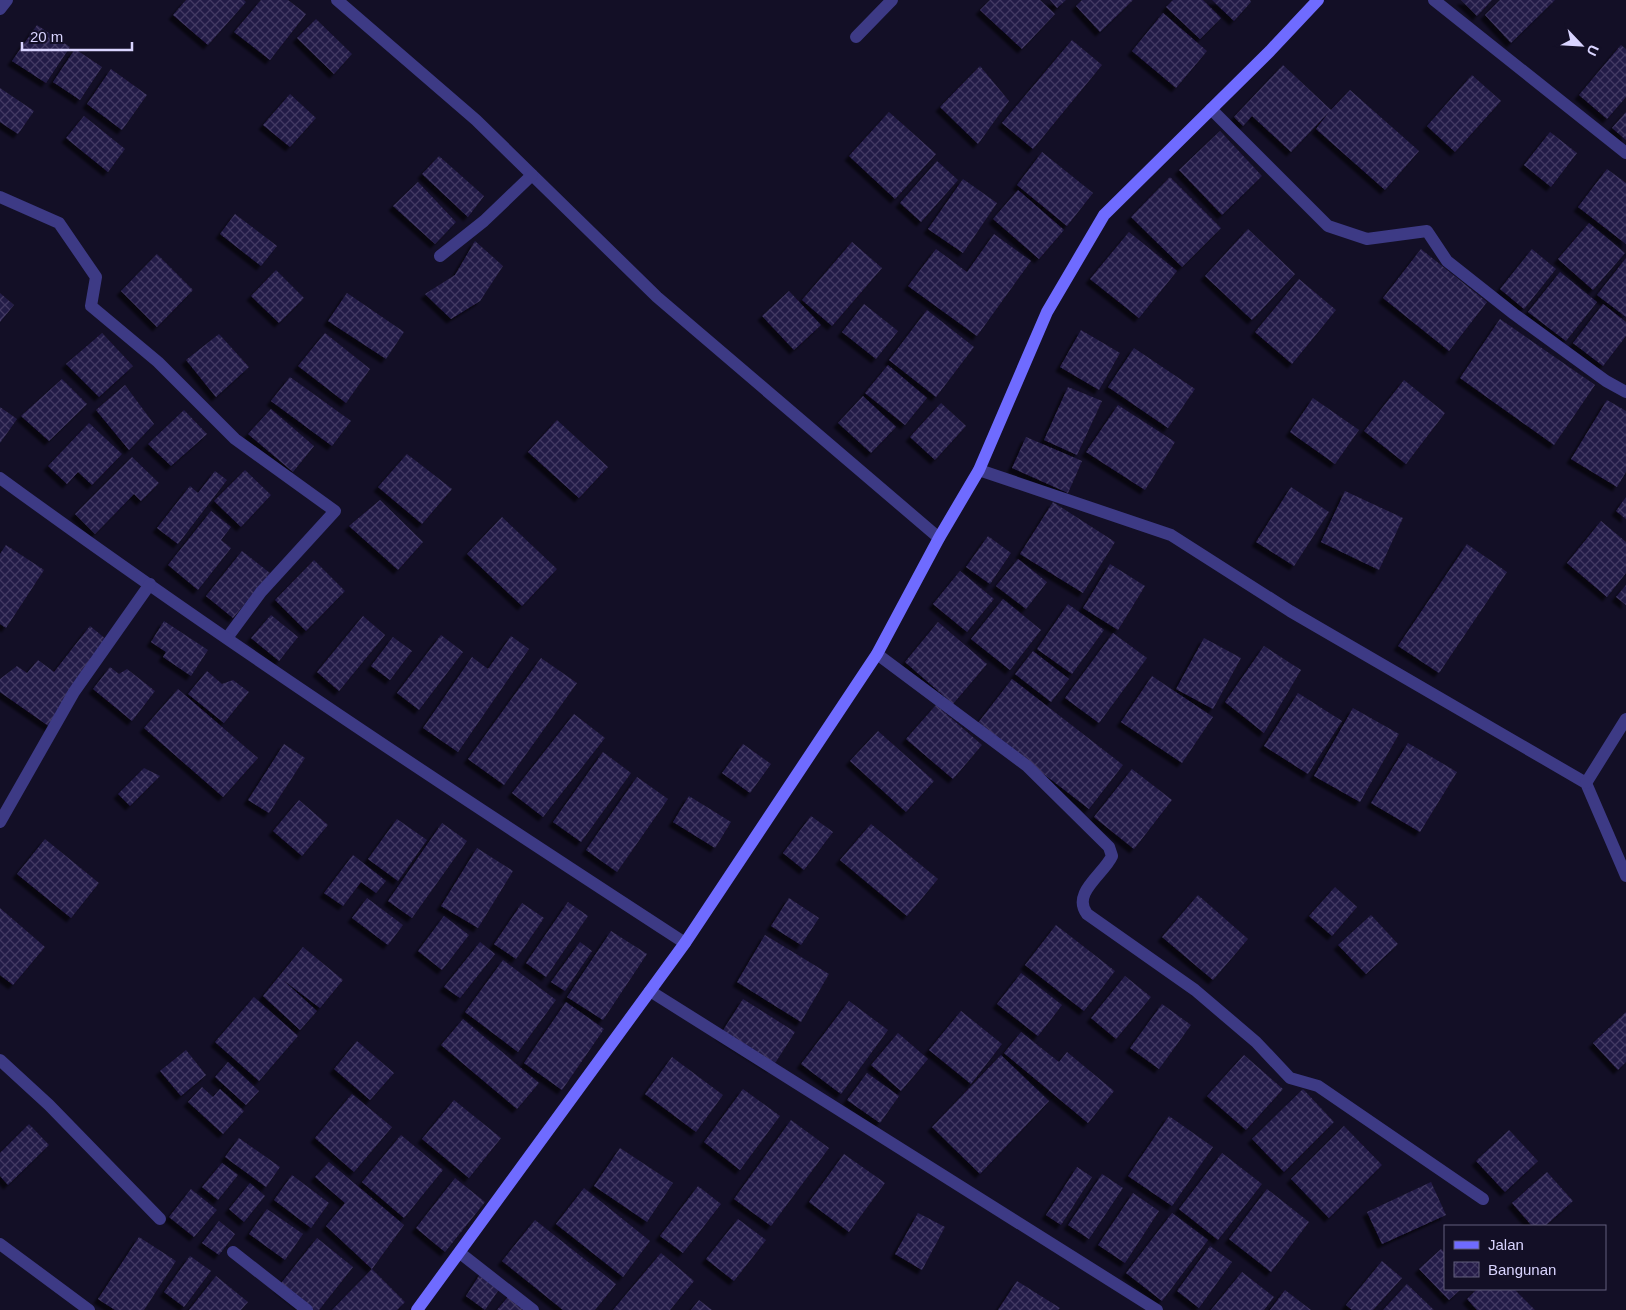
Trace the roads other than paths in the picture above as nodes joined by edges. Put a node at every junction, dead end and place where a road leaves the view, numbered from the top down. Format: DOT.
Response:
graph roads {
  1 [pos="7,0"];
  2 [pos="337,0"];
  3 [pos="892,0"];
  4 [pos="1318,0"];
  5 [pos="1434,0"];
  6 [pos="0,9"];
  7 [pos="856,37"];
  8 [pos="1211,109"];
  9 [pos="1626,153"];
  10 [pos="532,175"];
  11 [pos="0,197"];
  12 [pos="440,256"];
  13 [pos="1626,392"];
  14 [pos="978,470"];
  15 [pos="0,478"];
  16 [pos="939,538"];
  17 [pos="150,584"];
  18 [pos="227,638"];
  19 [pos="877,654"];
  20 [pos="1626,719"];
  21 [pos="1586,783"];
  22 [pos="0,822"];
  23 [pos="1626,876"];
  24 [pos="685,943"];
  25 [pos="650,991"];
  26 [pos="0,1060"];
  27 [pos="1483,1199"];
  28 [pos="160,1219"];
  29 [pos="0,1244"];
  30 [pos="233,1252"];
  31 [pos="460,1253"];
  32 [pos="89,1310"];
  33 [pos="307,1310"];
  34 [pos="418,1310"];
  35 [pos="533,1310"];
  36 [pos="1157,1310"];
  1 -- 6 [label="street"];
  2 -- 10 [label="street"];
  3 -- 7 [label="street"];
  4 -- 8 [label="main road"];
  5 -- 9 [label="street"];
  8 -- 13 [label="street"];
  8 -- 14 [label="main road"];
  10 -- 12 [label="street"];
  10 -- 16 [label="street"];
  11 -- 18 [label="street"];
  14 -- 16 [label="main road"];
  14 -- 21 [label="street"];
  15 -- 17 [label="street"];
  16 -- 19 [label="main road"];
  17 -- 18 [label="street"];
  17 -- 22 [label="street"];
  18 -- 24 [label="street"];
  19 -- 24 [label="main road"];
  19 -- 27 [label="street"];
  20 -- 21 [label="street"];
  21 -- 23 [label="street"];
  24 -- 25 [label="main road"];
  25 -- 31 [label="main road"];
  25 -- 36 [label="street"];
  26 -- 28 [label="street"];
  29 -- 32 [label="street"];
  30 -- 33 [label="street"];
  31 -- 34 [label="main road"];
  31 -- 35 [label="street"];
}
